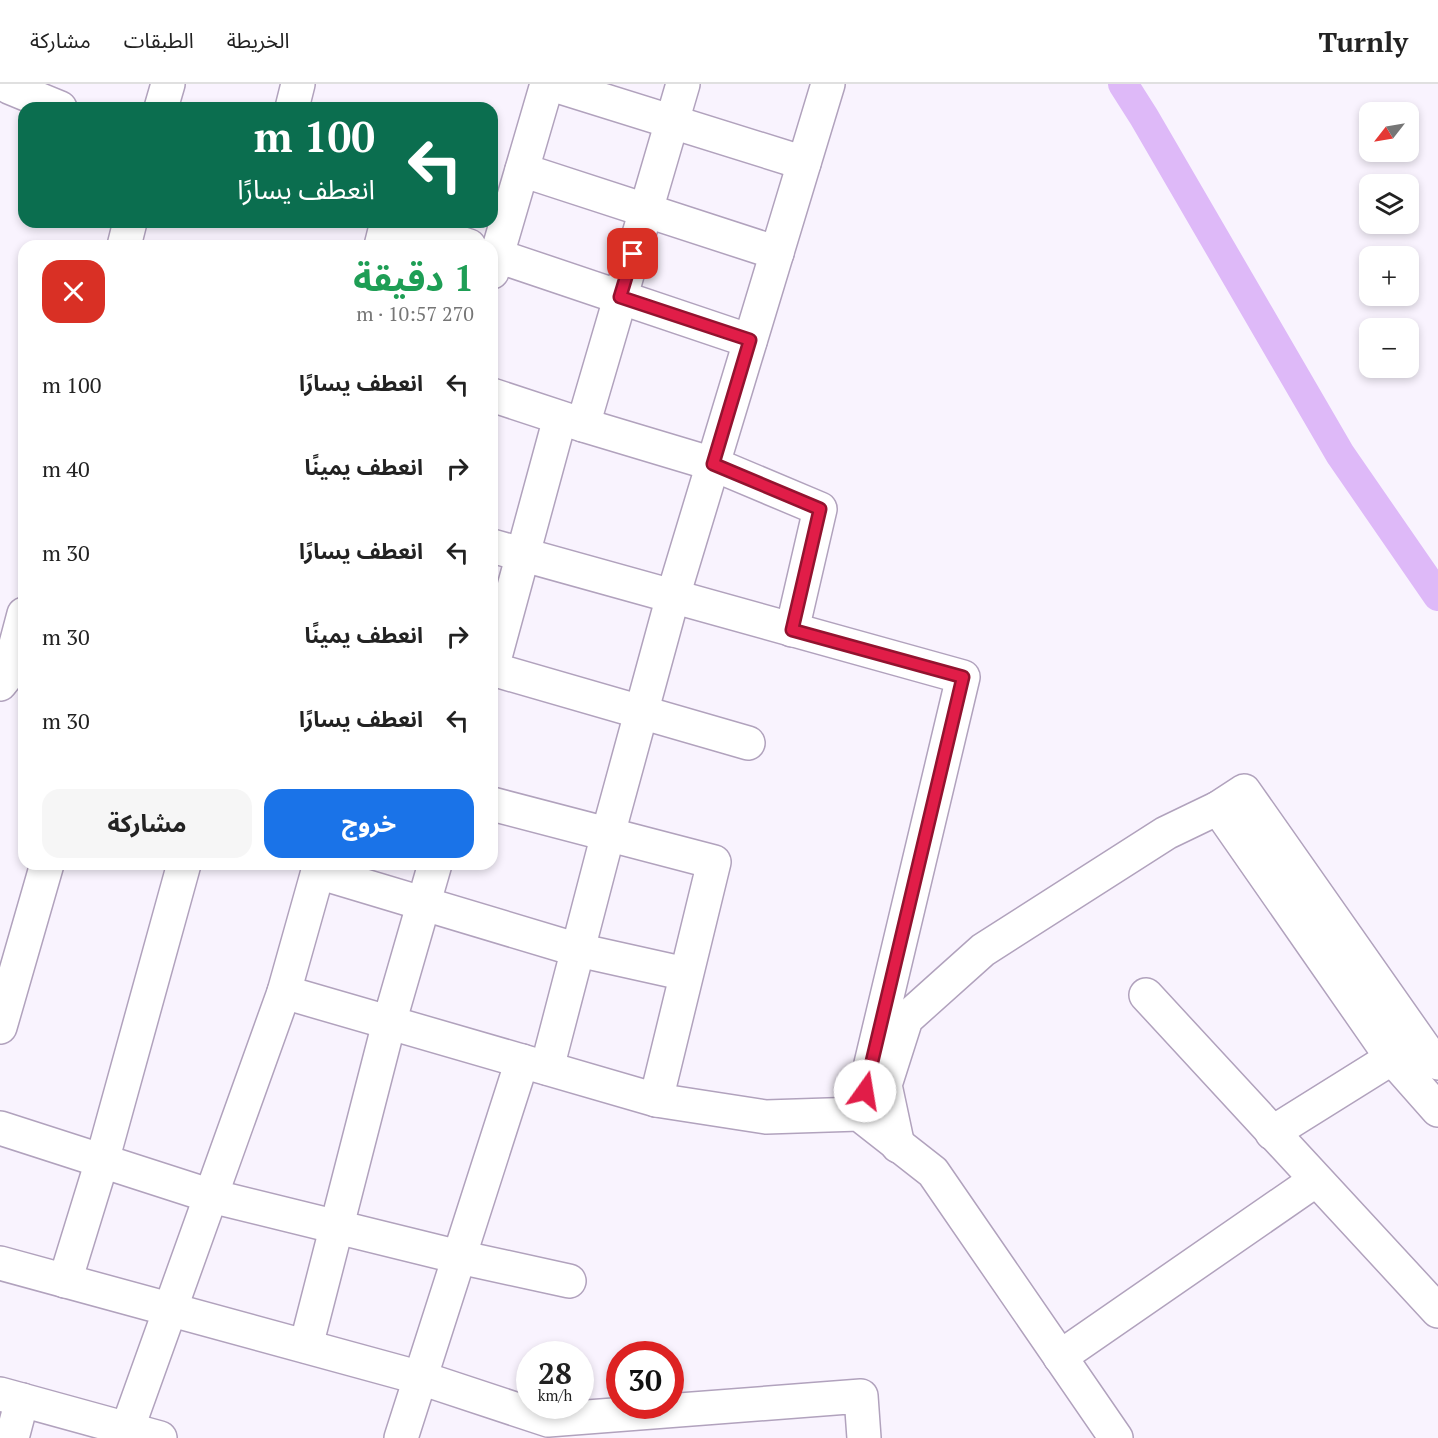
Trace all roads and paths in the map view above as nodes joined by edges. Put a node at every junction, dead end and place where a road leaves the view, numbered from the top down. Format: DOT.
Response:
graph roads {
  1 [pos="168,84"];
  2 [pos="298,84"];
  3 [pos="549,84"];
  4 [pos="683,84"];
  5 [pos="828,84"];
  6 [pos="6,90"];
  7 [pos="42,102"];
  8 [pos="163,102"];
  9 [pos="294,102"];
  10 [pos="672,122"];
  11 [pos="804,163"];
  12 [pos="522,170"];
  13 [pos="646,210"];
  14 [pos="412,228"];
  15 [pos="443,240"];
  16 [pos="494,240"];
  17 [pos="777,253"];
  18 [pos="498,260"];
  19 [pos="620,297"];
  20 [pos="750,340"];
  21 [pos="498,397"];
  22 [pos="572,422"];
  23 [pos="713,464"];
  24 [pos="498,548"];
  25 [pos="524,555"];
  26 [pos="673,596"];
  27 [pos="792,630"];
  28 [pos="18,636"];
  29 [pos="498,647"];
  30 [pos="498,670"];
  31 [pos="0,684"];
  32 [pos="641,712"];
  33 [pos="748,743"];
  34 [pos="1231,799"];
  35 [pos="498,806"];
  36 [pos="608,834"];
  37 [pos="45,870"];
  38 [pos="182,870"];
  39 [pos="318,870"];
  40 [pos="325,870"];
  41 [pos="433,870"];
  42 [pos="423,903"];
  43 [pos="578,950"];
  44 [pos="687,974"];
  45 [pos="284,992"];
  46 [pos="1146,995"];
  47 [pos="389,1023"];
  48 [pos="0,1027"];
  49 [pos="1392,1058"];
  50 [pos="1438,1063"];
  51 [pos="534,1065"];
  52 [pos="656,1100"];
  53 [pos="1438,1110"];
  54 [pos="859,1114"];
  55 [pos="0,1128"];
  56 [pos="1272,1133"];
  57 [pos="898,1146"];
  58 [pos="102,1161"];
  59 [pos="1316,1180"];
  60 [pos="211,1196"];
  61 [pos="337,1227"];
  62 [pos="459,1257"];
  63 [pos="0,1263"];
  64 [pos="65,1281"];
  65 [pos="569,1281"];
  66 [pos="170,1310"];
  67 [pos="1438,1311"];
  68 [pos="306,1346"];
  69 [pos="1060,1356"];
  70 [pos="421,1378"];
  71 [pos="11,1397"];
  72 [pos="543,1429"];
  73 [pos="126,1434"];
  74 [pos="12,1438"];
  75 [pos="160,1438"];
  76 [pos="401,1438"];
  77 [pos="864,1438"];
  78 [pos="1116,1438"];
  1 -- 8 [label="street"];
  2 -- 9 [label="street"];
  3 -- 10 [label="street"];
  3 -- 12 [label="street"];
  4 -- 10 [label="street"];
  5 -- 11 [label="street"];
  6 -- 7 [label="street"];
  10 -- 11 [label="street"];
  10 -- 13 [label="street"];
  11 -- 17 [label="street"];
  12 -- 13 [label="street"];
  12 -- 16 [label="street"];
  13 -- 17 [label="street"];
  13 -- 19 [label="street"];
  14 -- 15 [label="street"];
  17 -- 20 [label="street"];
  18 -- 19 [label="street"];
  19 -- 20 [label="street"];
  19 -- 22 [label="street"];
  20 -- 23 [label="street"];
  21 -- 22 [label="street"];
  22 -- 23 [label="street"];
  22 -- 25 [label="street"];
  23 -- 26 [label="street"];
  23 -- 27 [label="street"];
  24 -- 25 [label="street"];
  25 -- 26 [label="street"];
  25 -- 29 [label="street"];
  26 -- 27 [label="street"];
  26 -- 32 [label="street"];
  27 -- 54 [label="street"];
  28 -- 31 [label="street"];
  30 -- 32 [label="street"];
  32 -- 33 [label="street"];
  32 -- 36 [label="street"];
  34 -- 49 [label="street"];
  34 -- 50 [label="street"];
  34 -- 57 [label="street"];
  35 -- 36 [label="street"];
  36 -- 43 [label="street"];
  36 -- 44 [label="street"];
  37 -- 48 [label="street"];
  38 -- 58 [label="street"];
  39 -- 45 [label="street"];
  40 -- 42 [label="street"];
  41 -- 42 [label="street"];
  42 -- 43 [label="street"];
  42 -- 47 [label="street"];
  43 -- 44 [label="street"];
  43 -- 51 [label="street"];
  44 -- 52 [label="street"];
  45 -- 47 [label="street"];
  45 -- 60 [label="street"];
  46 -- 56 [label="street"];
  47 -- 51 [label="street"];
  47 -- 61 [label="street"];
  49 -- 53 [label="street"];
  49 -- 56 [label="street"];
  51 -- 52 [label="street"];
  51 -- 62 [label="street"];
  52 -- 54 [label="street"];
  54 -- 57 [label="street"];
  55 -- 58 [label="street"];
  56 -- 59 [label="street"];
  57 -- 69 [label="street"];
  58 -- 60 [label="street"];
  58 -- 64 [label="street"];
  59 -- 67 [label="street"];
  59 -- 69 [label="street"];
  60 -- 61 [label="street"];
  60 -- 66 [label="street"];
  61 -- 62 [label="street"];
  61 -- 68 [label="street"];
  62 -- 65 [label="street"];
  62 -- 70 [label="street"];
  63 -- 64 [label="street"];
  64 -- 66 [label="street"];
  66 -- 68 [label="street"];
  66 -- 73 [label="street"];
  68 -- 70 [label="street"];
  69 -- 78 [label="street"];
  70 -- 72 [label="street"];
  70 -- 76 [label="street"];
  71 -- 73 [label="street"];
  71 -- 74 [label="street"];
  72 -- 77 [label="street"];
  73 -- 75 [label="street"];
}
